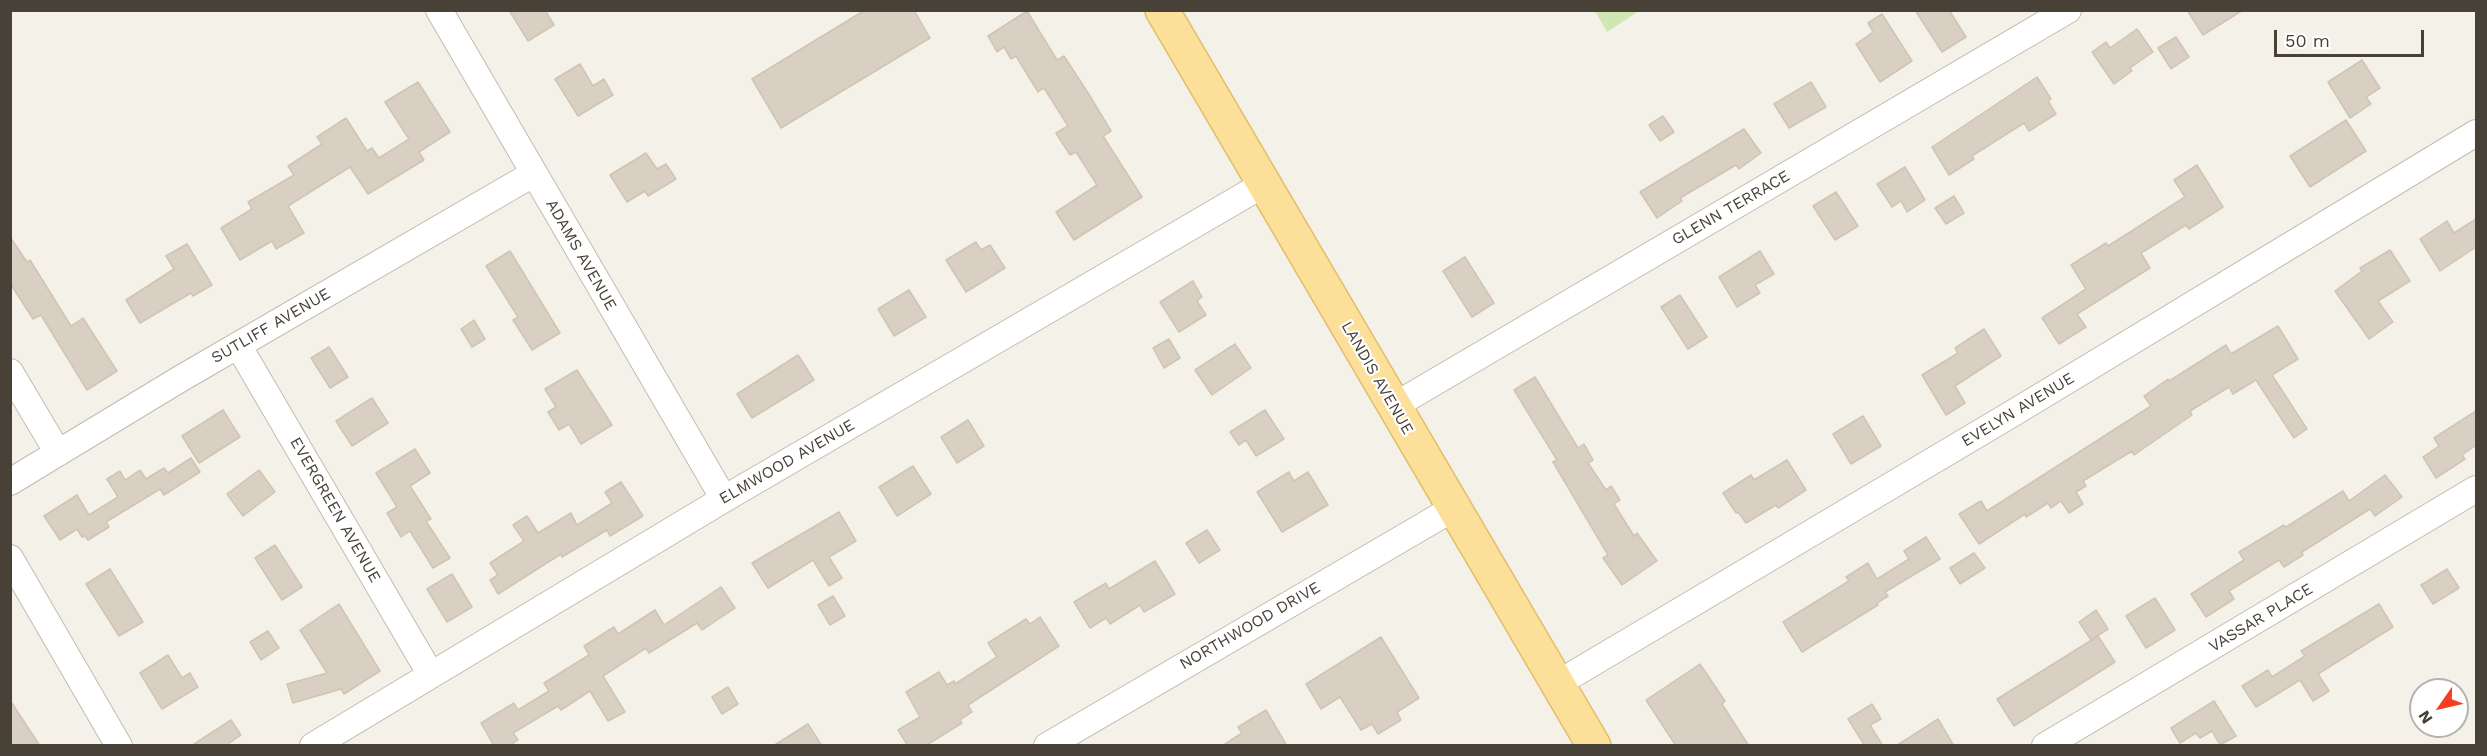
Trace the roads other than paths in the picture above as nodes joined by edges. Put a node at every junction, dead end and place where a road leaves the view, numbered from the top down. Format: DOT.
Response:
graph roads {
  1 [pos="439,10"];
  2 [pos="1162,10"];
  3 [pos="2068,10"];
  4 [pos="2476,133"];
  5 [pos="533,174"];
  6 [pos="1264,184"];
  7 [pos="238,345"];
  8 [pos="10,372"];
  9 [pos="1394,406"];
  10 [pos="58,453"];
  11 [pos="10,482"];
  12 [pos="2476,489"];
  13 [pos="724,499"];
  14 [pos="1454,508"];
  15 [pos="10,558"];
  16 [pos="431,675"];
  17 [pos="1557,684"];
  18 [pos="119,746"];
  19 [pos="313,746"];
  20 [pos="1047,746"];
  21 [pos="1594,746"];
  22 [pos="2045,746"];
  1 -- 5 [label="street, ADAMS AVENUE"];
  2 -- 6 [label="main road, LANDIS AVENUE"];
  3 -- 9 [label="street, GLENN TERRACE"];
  4 -- 17 [label="street, EVELYN AVENUE"];
  5 -- 7 [label="street, SUTLIFF AVENUE"];
  5 -- 13 [label="street, ADAMS AVENUE"];
  6 -- 9 [label="main road, LANDIS AVENUE"];
  6 -- 13 [label="street, ELMWOOD AVENUE"];
  7 -- 10 [label="street, SUTLIFF AVENUE"];
  7 -- 16 [label="street, EVERGREEN AVENUE"];
  8 -- 10 [label="street"];
  9 -- 14 [label="main road, LANDIS AVENUE"];
  10 -- 11 [label="street, SUTLIFF AVENUE"];
  12 -- 22 [label="street, VASSAR PLACE"];
  13 -- 16 [label="street, ELMWOOD AVENUE"];
  14 -- 17 [label="main road, LANDIS AVENUE"];
  14 -- 20 [label="street, NORTHWOOD DRIVE"];
  15 -- 18 [label="street"];
  16 -- 19 [label="street, ELMWOOD AVENUE"];
  17 -- 21 [label="main road, LANDIS AVENUE"];
}
